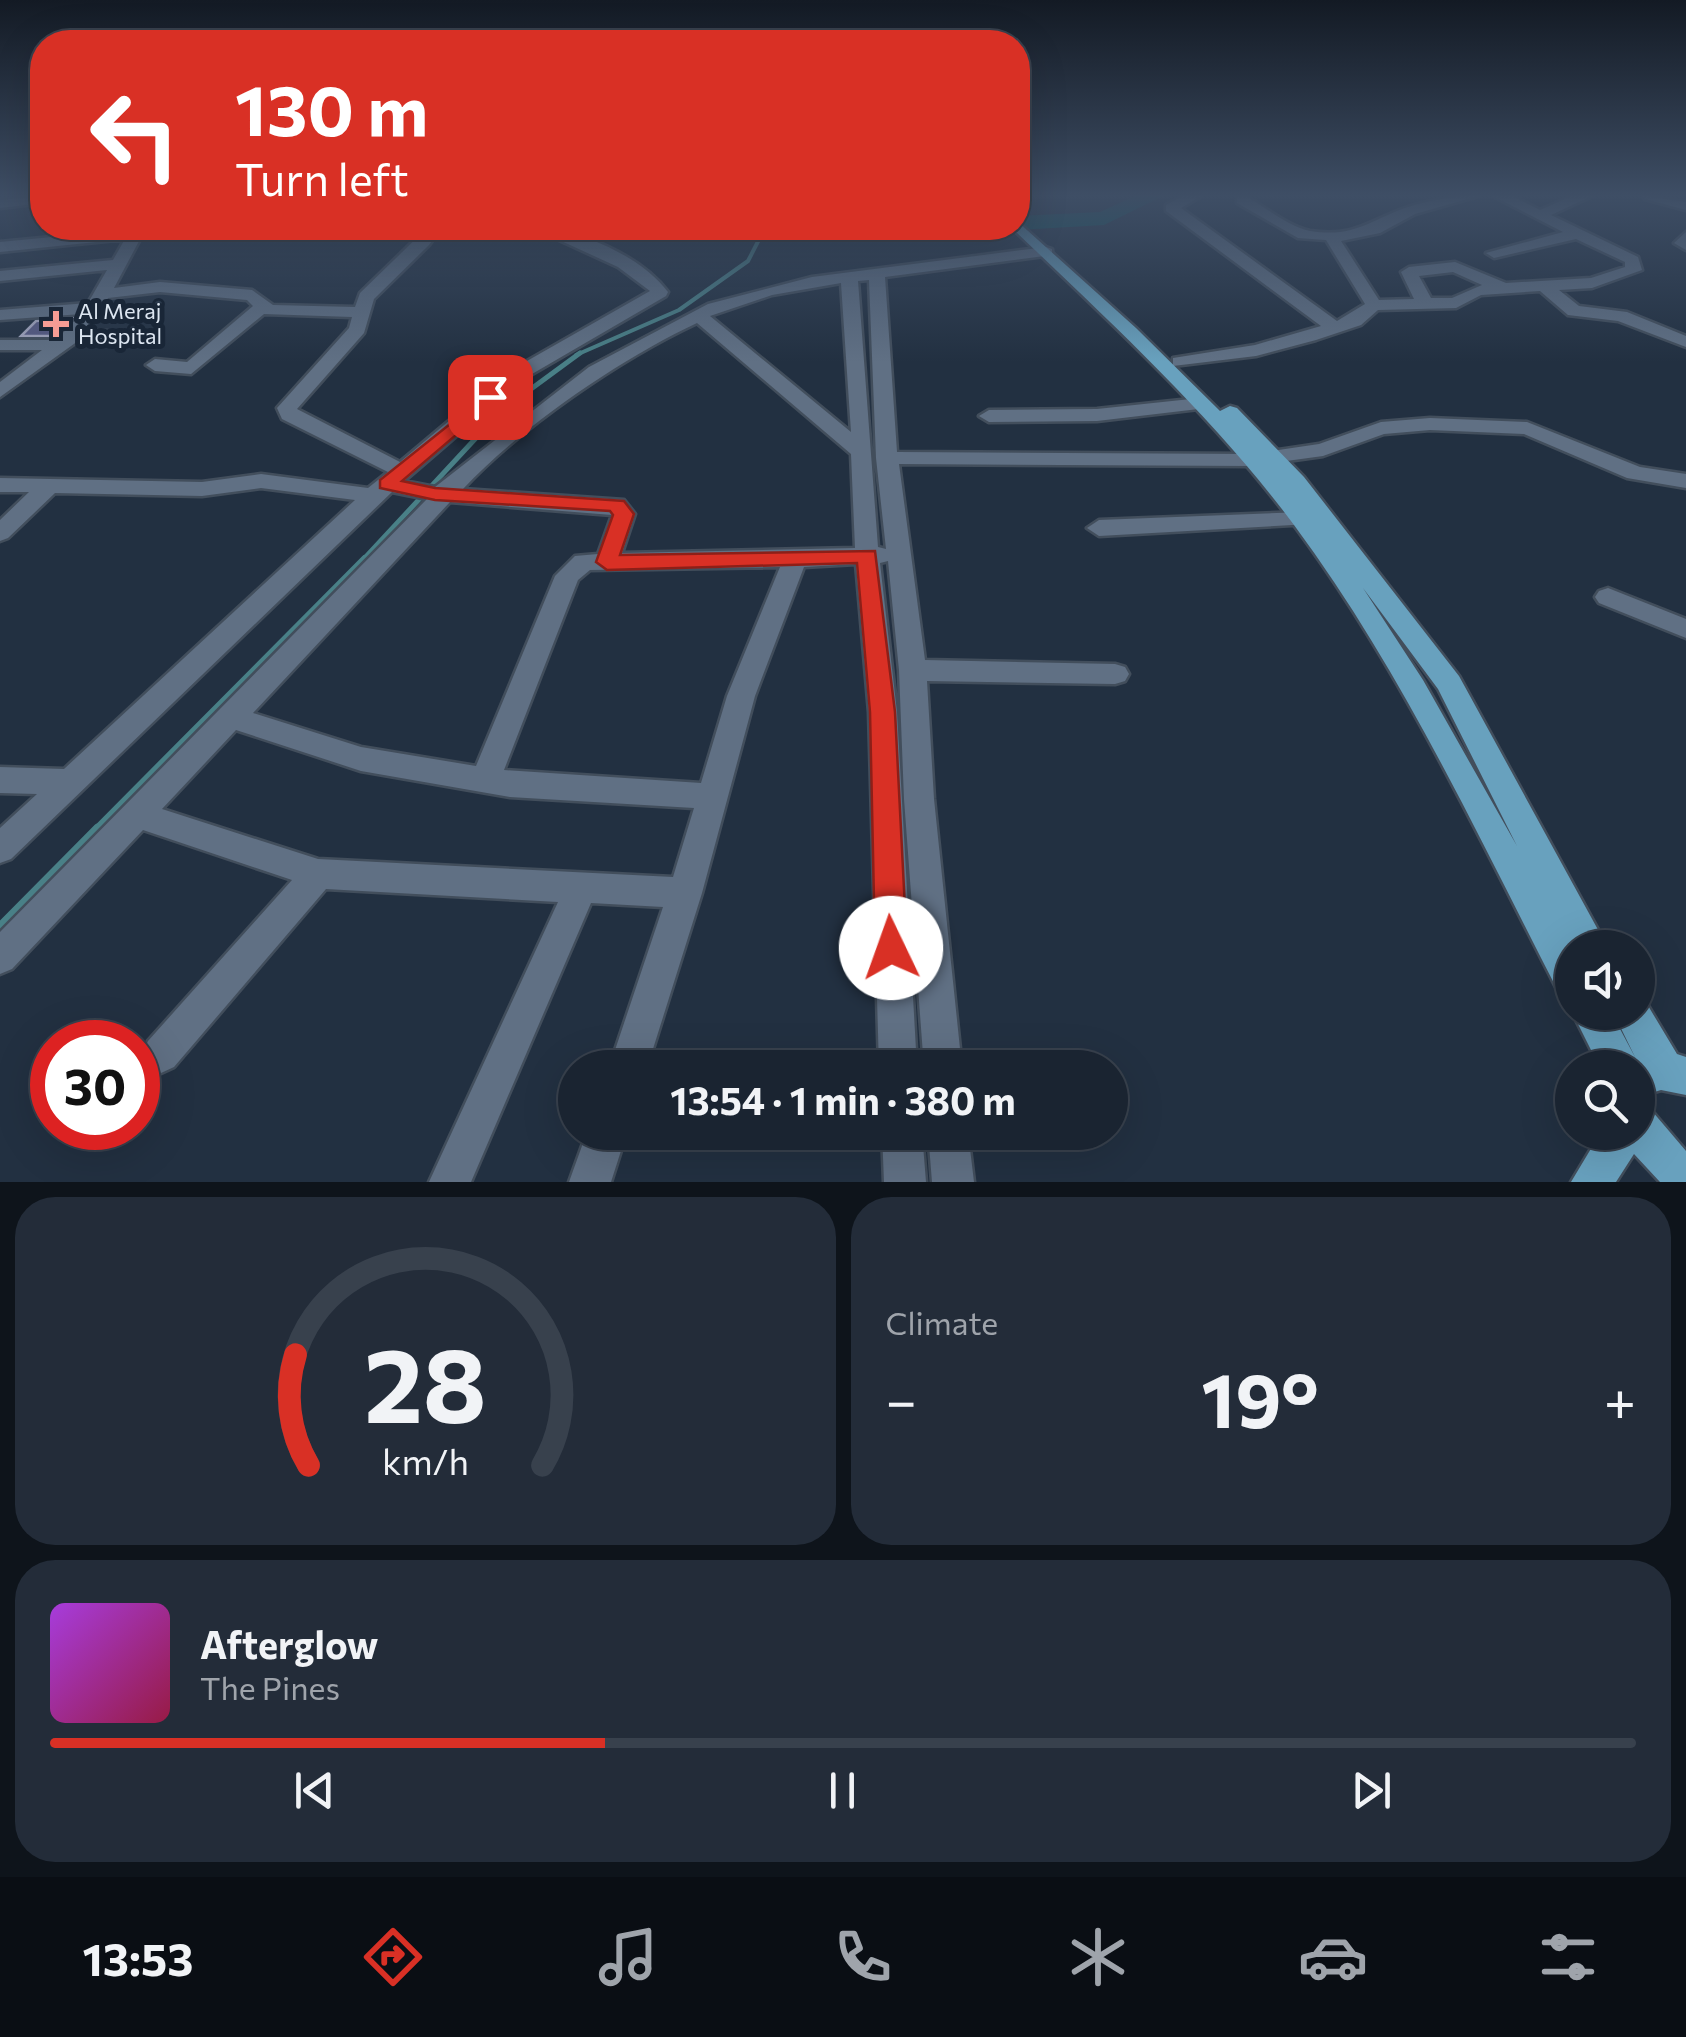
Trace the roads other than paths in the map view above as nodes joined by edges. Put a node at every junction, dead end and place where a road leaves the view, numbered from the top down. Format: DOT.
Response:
graph roads {
  1 [pos="125,251"];
  2 [pos="414,251"];
  3 [pos="594,251"];
  4 [pos="1039,251"];
  5 [pos="1049,251"];
  6 [pos="1230,251"];
  7 [pos="1339,251"];
  8 [pos="1502,251"];
  9 [pos="1615,251"];
  10 [pos="1494,253"];
  11 [pos="118,264"];
  12 [pos="863,275"];
  13 [pos="0,276"];
  14 [pos="1546,288"];
  15 [pos="1505,289"];
  16 [pos="98,301"];
  17 [pos="1425,303"];
  18 [pos="1374,304"];
  19 [pos="262,307"];
  20 [pos="364,312"];
  21 [pos="0,315"];
  22 [pos="698,315"];
  23 [pos="1336,328"];
  24 [pos="1140,334"];
  25 [pos="156,339"];
  26 [pos="68,340"];
  27 [pos="1686,342"];
  28 [pos="0,345"];
  29 [pos="1180,362"];
  30 [pos="155,364"];
  31 [pos="0,391"];
  32 [pos="1200,404"];
  33 [pos="989,416"];
  34 [pos="875,455"];
  35 [pos="1263,458"];
  36 [pos="1686,481"];
  37 [pos="390,484"];
  38 [pos="0,485"];
  39 [pos="50,486"];
  40 [pos="441,494"];
  41 [pos="1302,520"];
  42 [pos="1099,528"];
  43 [pos="0,533"];
  44 [pos="883,555"];
  45 [pos="796,560"];
  46 [pos="607,562"];
  47 [pos="1608,596"];
  48 [pos="1686,630"];
  49 [pos="914,670"];
  50 [pos="1115,674"];
  51 [pos="234,718"];
  52 [pos="486,779"];
  53 [pos="0,780"];
  54 [pos="69,782"];
  55 [pos="711,797"];
  56 [pos="901,808"];
  57 [pos="138,815"];
  58 [pos="0,849"];
  59 [pos="318,874"];
  60 [pos="581,888"];
  61 [pos="685,893"];
  62 [pos="1581,930"];
  63 [pos="1555,949"];
  64 [pos="0,957"];
  65 [pos="1642,1030"];
  66 [pos="634,1050"];
  67 [pos="898,1050"];
  68 [pos="940,1050"];
  69 [pos="161,1054"];
  70 [pos="1671,1072"];
  71 [pos="600,1150"];
  72 [pos="903,1150"];
  73 [pos="950,1150"];
  74 [pos="1613,1150"];
  75 [pos="450,1182"];
  76 [pos="590,1182"];
  77 [pos="904,1182"];
  78 [pos="953,1182"];
  79 [pos="1592,1182"];
  1 -- 11 [label="street"];
  2 -- 20 [label="street"];
  3 -- 37 [label="street"];
  4 -- 12 [label="street"];
  5 -- 24 [label="main road"];
  6 -- 23 [label="street"];
  7 -- 18 [label="street"];
  8 -- 10 [label="street"];
  9 -- 14 [label="street"];
  11 -- 13 [label="street"];
  11 -- 16 [label="street"];
  12 -- 22 [label="street"];
  12 -- 34 [label="street"];
  14 -- 15 [label="street"];
  14 -- 27 [label="street"];
  15 -- 17 [label="street"];
  15 -- 17 [label="street"];
  16 -- 19 [label="street"];
  16 -- 21 [label="street"];
  16 -- 26 [label="street"];
  17 -- 18 [label="street"];
  18 -- 23 [label="street"];
  19 -- 20 [label="street"];
  19 -- 30 [label="street"];
  20 -- 37 [label="street"];
  22 -- 34 [label="street"];
  22 -- 40 [label="street"];
  23 -- 29 [label="street"];
  24 -- 29 [label="main road"];
  24 -- 32 [label="main road"];
  25 -- 26 [label="street"];
  26 -- 28 [label="street"];
  26 -- 31 [label="street"];
  29 -- 35 [label="main road"];
  32 -- 33 [label="street"];
  32 -- 35 [label="main road"];
  34 -- 35 [label="street"];
  34 -- 44 [label="street"];
  35 -- 36 [label="street"];
  35 -- 41 [label="main road"];
  35 -- 62 [label="main road"];
  37 -- 39 [label="street"];
  37 -- 40 [label="street"];
  37 -- 54 [label="street"];
  38 -- 39 [label="street"];
  39 -- 43 [label="street"];
  40 -- 46 [label="street"];
  40 -- 51 [label="street"];
  41 -- 42 [label="street"];
  41 -- 63 [label="main road"];
  44 -- 45 [label="street"];
  44 -- 49 [label="street"];
  44 -- 56 [label="street"];
  45 -- 46 [label="street"];
  45 -- 55 [label="street"];
  46 -- 52 [label="street"];
  47 -- 48 [label="street"];
  49 -- 50 [label="street"];
  49 -- 56 [label="street"];
  51 -- 52 [label="street"];
  51 -- 57 [label="street"];
  52 -- 55 [label="street"];
  53 -- 54 [label="street"];
  54 -- 58 [label="street"];
  55 -- 61 [label="street"];
  56 -- 67 [label="street"];
  56 -- 68 [label="street"];
  57 -- 59 [label="street"];
  57 -- 64 [label="street"];
  59 -- 60 [label="street"];
  59 -- 69 [label="street"];
  60 -- 61 [label="street"];
  60 -- 75 [label="street"];
  61 -- 66 [label="street"];
  65 -- 70 [label="main road"];
  71 -- 76 [label="street"];
  72 -- 77 [label="street"];
  73 -- 78 [label="street"];
  74 -- 79 [label="main road"];
}
